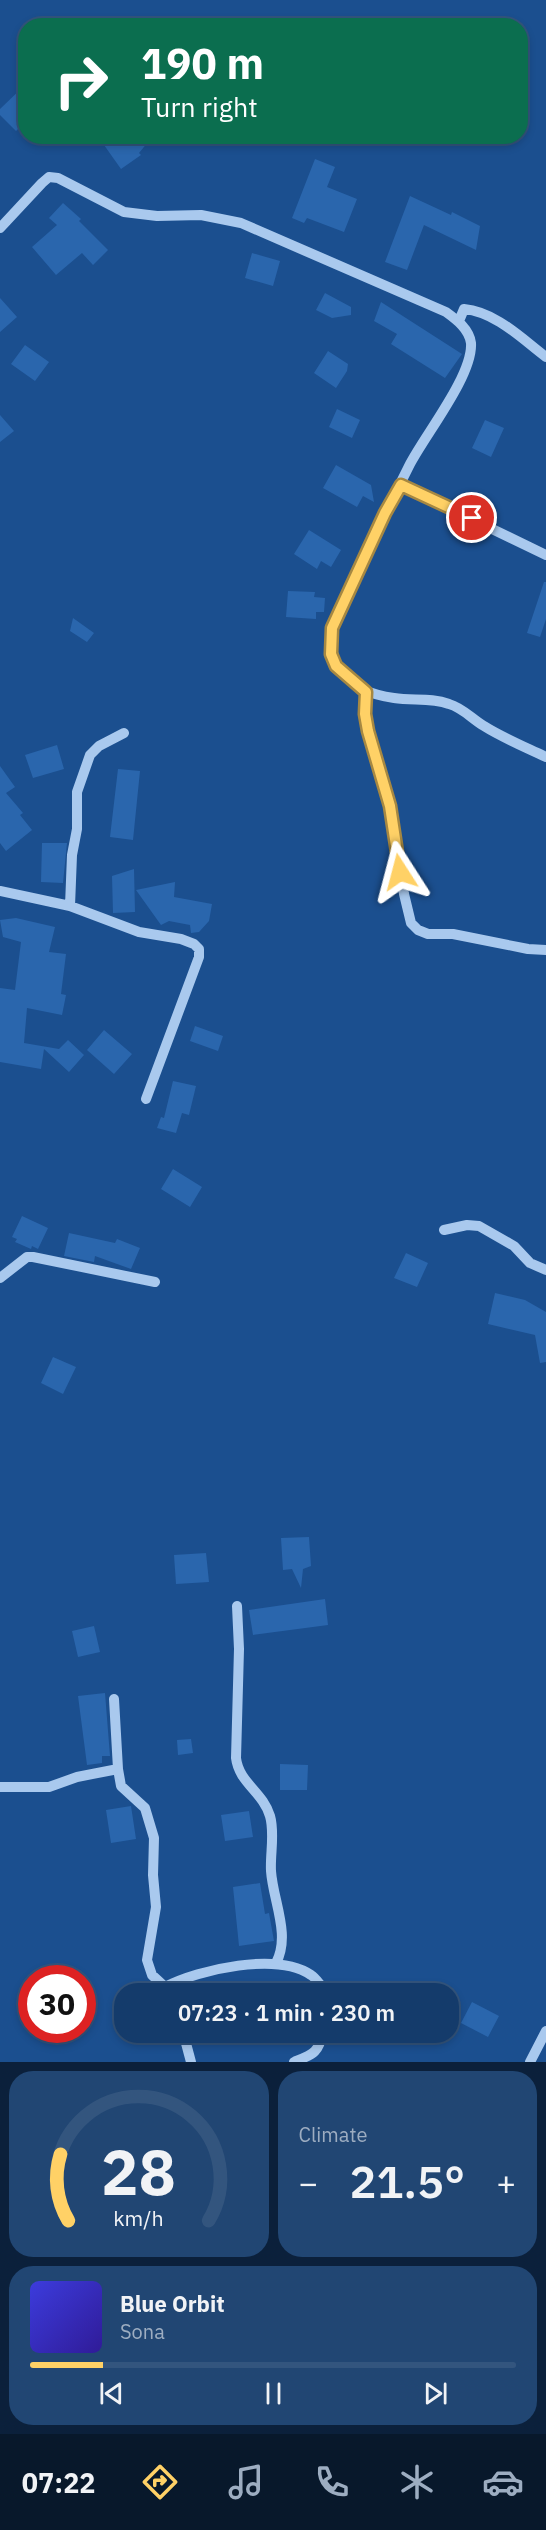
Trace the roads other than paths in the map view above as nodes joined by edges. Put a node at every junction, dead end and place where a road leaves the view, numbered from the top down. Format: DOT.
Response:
graph roads {
  1 [pos="0,228"];
  2 [pos="459,321"];
  3 [pos="546,357"];
  4 [pos="401,485"];
  5 [pos="546,555"];
  6 [pos="366,692"];
  7 [pos="124,733"];
  8 [pos="546,757"];
  9 [pos="0,891"];
  10 [pos="70,906"];
  11 [pos="546,950"];
  12 [pos="146,1099"];
  13 [pos="444,1230"];
  14 [pos="546,1270"];
  15 [pos="0,1278"];
  16 [pos="155,1282"];
  17 [pos="237,1606"];
  18 [pos="114,1699"];
  19 [pos="117,1769"];
  20 [pos="0,1787"];
  21 [pos="276,1963"];
  22 [pos="160,1983"];
  23 [pos="181,1983"];
  24 [pos="318,1983"];
  25 [pos="546,2031"];
  26 [pos="186,2043"];
  27 [pos="320,2043"];
  28 [pos="191,2062"];
  29 [pos="294,2062"];
  30 [pos="530,2062"];
  1 -- 2 [label="street"];
  2 -- 3 [label="street"];
  2 -- 4 [label="street"];
  4 -- 5 [label="street"];
  4 -- 6 [label="street"];
  6 -- 8 [label="street"];
  6 -- 11 [label="street"];
  7 -- 10 [label="street"];
  9 -- 10 [label="street"];
  10 -- 12 [label="street"];
  13 -- 14 [label="street"];
  15 -- 16 [label="street"];
  17 -- 21 [label="street"];
  18 -- 19 [label="street"];
  19 -- 20 [label="street"];
  19 -- 22 [label="street"];
  21 -- 23 [label="street"];
  21 -- 24 [label="street"];
  25 -- 30 [label="street"];
  26 -- 28 [label="street"];
  27 -- 29 [label="street"];
}
